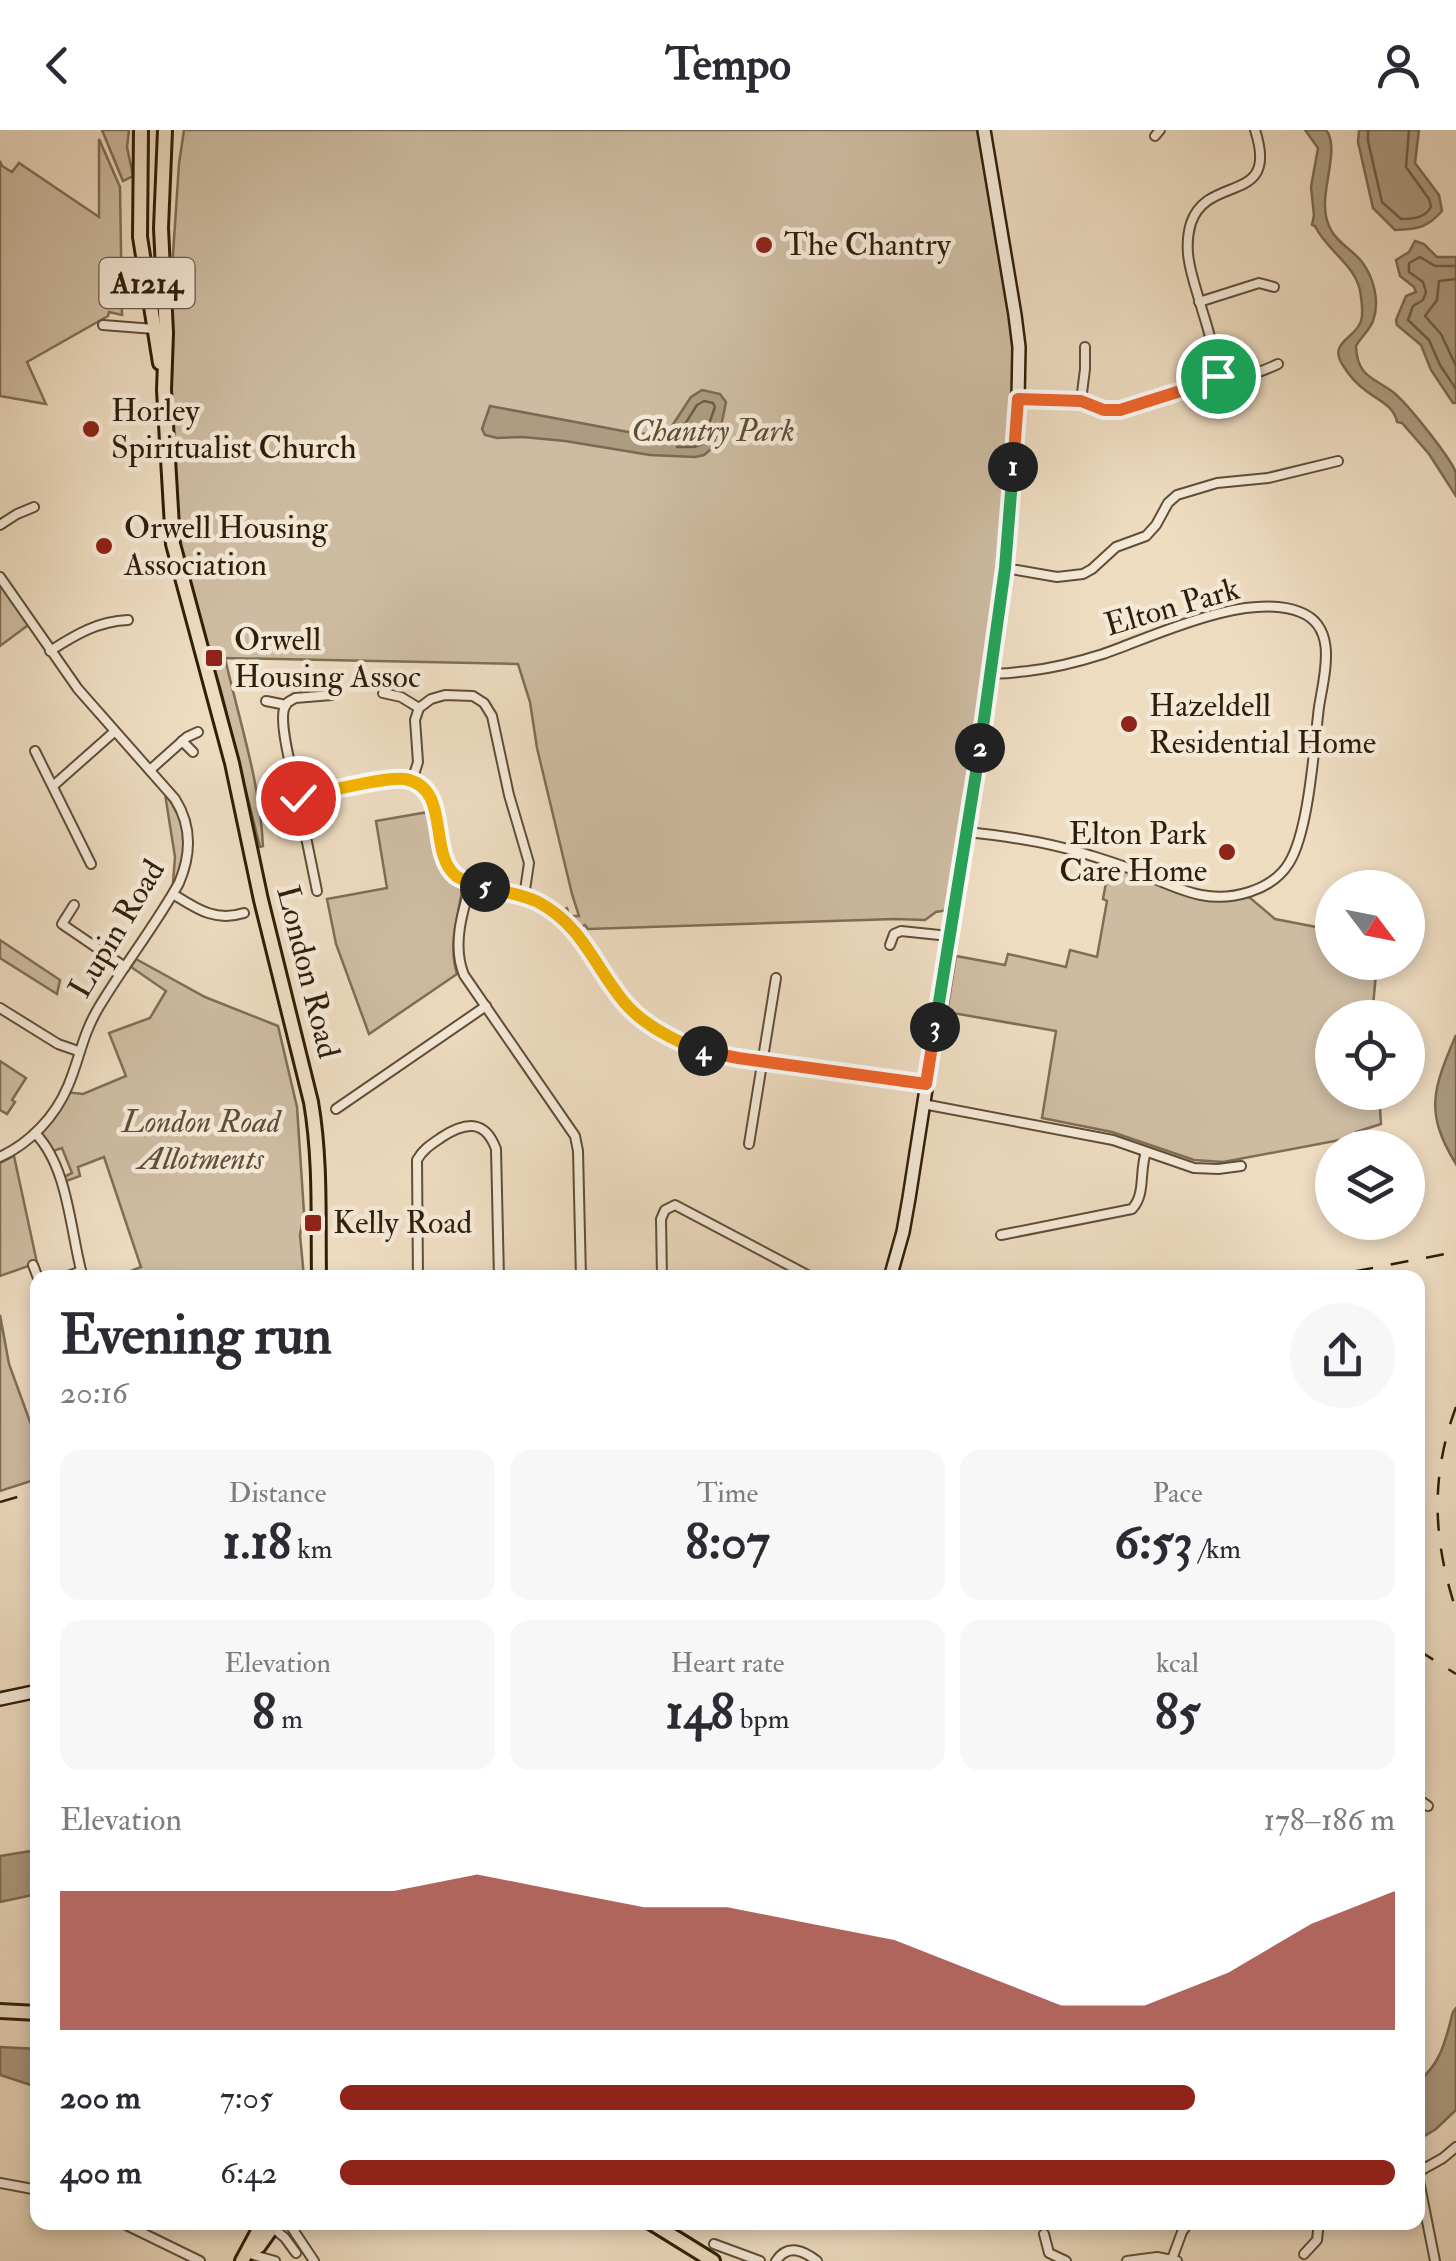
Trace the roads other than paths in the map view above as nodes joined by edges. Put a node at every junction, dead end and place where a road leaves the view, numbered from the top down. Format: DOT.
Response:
graph roads {
  1 [pos="137,130"];
  2 [pos="165,130"];
  3 [pos="984,130"];
  4 [pos="1255,130"];
  5 [pos="1274,287"];
  6 [pos="1200,302"];
  7 [pos="103,326"];
  8 [pos="154,329"];
  9 [pos="1084,347"];
  10 [pos="1278,364"];
  11 [pos="1207,370"];
  12 [pos="164,390"];
  13 [pos="1018,399"];
  14 [pos="1081,401"];
  15 [pos="1338,461"];
  16 [pos="34,507"];
  17 [pos="0,526"];
  18 [pos="1005,568"];
  19 [pos="0,576"];
  20 [pos="128,620"];
  21 [pos="50,651"];
  22 [pos="991,673"];
  23 [pos="319,681"];
  24 [pos="383,693"];
  25 [pos="332,695"];
  26 [pos="320,696"];
  27 [pos="266,701"];
  28 [pos="286,705"];
  29 [pos="419,708"];
  30 [pos="114,732"];
  31 [pos="198,732"];
  32 [pos="182,741"];
  33 [pos="35,751"];
  34 [pos="193,752"];
  35 [pos="150,770"];
  36 [pos="412,781"];
  37 [pos="53,786"];
  38 [pos="298,798"];
  39 [pos="966,832"];
  40 [pos="92,864"];
  41 [pos="472,884"];
  42 [pos="316,891"];
  43 [pos="173,894"];
  44 [pos="524,896"];
  45 [pos="74,905"];
  46 [pos="244,913"];
  47 [pos="949,936"];
  48 [pos="890,945"];
  49 [pos="125,967"];
  50 [pos="776,978"];
  51 [pos="486,1006"];
  52 [pos="3,1014"];
  53 [pos="78,1051"];
  54 [pos="763,1061"];
  55 [pos="926,1084"];
  56 [pos="924,1104"];
  57 [pos="336,1109"];
  58 [pos="35,1133"];
  59 [pos="750,1144"];
  60 [pos="1146,1152"];
  61 [pos="0,1157"];
  62 [pos="1241,1166"];
  63 [pos="1001,1235"];
  64 [pos="33,1264"];
  65 [pos="35,1270"];
  66 [pos="81,1270"];
  67 [pos="320,1270"];
  68 [pos="418,1270"];
  69 [pos="499,1270"];
  70 [pos="581,1270"];
  71 [pos="662,1270"];
  72 [pos="798,1270"];
  73 [pos="892,1270"];
  74 [pos="30,1693"];
  75 [pos="0,1699"];
  76 [pos="1425,1804"];
  77 [pos="1428,1806"];
  78 [pos="0,2012"];
  79 [pos="30,2014"];
  80 [pos="1456,2147"];
  81 [pos="1425,2170"];
  82 [pos="0,2183"];
  83 [pos="30,2189"];
  84 [pos="1425,2210"];
  85 [pos="136,2230"];
  86 [pos="264,2230"];
  87 [pos="277,2230"];
  88 [pos="293,2230"];
  89 [pos="663,2230"];
  90 [pos="1183,2230"];
  91 [pos="1318,2230"];
  92 [pos="1044,2234"];
  93 [pos="296,2235"];
  94 [pos="1317,2240"];
  95 [pos="714,2244"];
  96 [pos="1327,2245"];
  97 [pos="1050,2253"];
  98 [pos="1304,2254"];
  99 [pos="246,2256"];
  100 [pos="297,2257"];
  101 [pos="1175,2260"];
  102 [pos="200,2261"];
  103 [pos="275,2261"];
  104 [pos="314,2261"];
  105 [pos="713,2261"];
  106 [pos="760,2261"];
  107 [pos="776,2261"];
  108 [pos="818,2261"];
  109 [pos="1043,2261"];
  110 [pos="1066,2261"];
  111 [pos="1127,2261"];
  112 [pos="1435,2261"];
  1 -- 8 [label="main road, London Road / A1214"];
  2 -- 12 [label="main road, London Road / A1214"];
  3 -- 13 [label="street"];
  4 -- 6 [label="street"];
  5 -- 6 [label="street"];
  6 -- 11 [label="street"];
  7 -- 8 [label="street"];
  8 -- 12 [label="main road, London Road / A1214"];
  9 -- 14 [label="street"];
  10 -- 11 [label="street"];
  11 -- 14 [label="street"];
  12 -- 67 [label="main road, London Road / A1214"];
  13 -- 14 [label="street"];
  13 -- 18 [label="street"];
  15 -- 18 [label="street"];
  16 -- 17 [label="street"];
  18 -- 22 [label="street"];
  19 -- 21 [label="street, Lupin Road"];
  20 -- 21 [label="street"];
  21 -- 30 [label="street, Lupin Road"];
  22 -- 39 [label="street"];
  22 -- 39 [label="street, Elton Park"];
  23 -- 26 [label="street"];
  24 -- 29 [label="street"];
  25 -- 26 [label="street"];
  26 -- 28 [label="street"];
  27 -- 28 [label="street"];
  28 -- 38 [label="street"];
  29 -- 36 [label="street"];
  29 -- 44 [label="street"];
  30 -- 35 [label="street, Lupin Road"];
  30 -- 37 [label="street"];
  31 -- 32 [label="street"];
  32 -- 34 [label="street"];
  32 -- 35 [label="street"];
  33 -- 37 [label="street"];
  35 -- 43 [label="street, Lupin Road"];
  36 -- 38 [label="street"];
  36 -- 41 [label="street"];
  37 -- 40 [label="street"];
  38 -- 42 [label="street"];
  39 -- 47 [label="street"];
  41 -- 44 [label="street"];
  41 -- 51 [label="street"];
  43 -- 46 [label="street"];
  43 -- 49 [label="street, Lupin Road"];
  44 -- 54 [label="street"];
  45 -- 49 [label="street"];
  47 -- 48 [label="street"];
  47 -- 55 [label="street"];
  49 -- 53 [label="street, Lupin Road"];
  50 -- 54 [label="street"];
  51 -- 57 [label="street"];
  51 -- 70 [label="street"];
  52 -- 53 [label="street"];
  53 -- 58 [label="street, Lupin Road"];
  54 -- 55 [label="street"];
  54 -- 59 [label="street"];
  55 -- 56 [label="street"];
  56 -- 60 [label="street"];
  56 -- 73 [label="street"];
  58 -- 61 [label="street, Lupin Road"];
  58 -- 66 [label="street"];
  60 -- 62 [label="street"];
  60 -- 63 [label="street"];
  64 -- 65 [label="street"];
  68 -- 69 [label="street"];
  71 -- 72 [label="street"];
  74 -- 75 [label="street"];
  76 -- 77 [label="street"];
  78 -- 79 [label="main road"];
  80 -- 81 [label="street"];
  82 -- 83 [label="street"];
  84 -- 112 [label="street"];
  85 -- 102 [label="street"];
  86 -- 99 [label="main road"];
  87 -- 100 [label="street"];
  88 -- 93 [label="street"];
  89 -- 105 [label="main road"];
  90 -- 101 [label="street"];
  91 -- 94 [label="street"];
  92 -- 97 [label="street"];
  93 -- 100 [label="street"];
  93 -- 104 [label="street"];
  94 -- 96 [label="street"];
  94 -- 98 [label="street"];
  95 -- 106 [label="street"];
  97 -- 109 [label="street"];
  97 -- 110 [label="street"];
  99 -- 103 [label="street"];
  101 -- 111 [label="street"];
  107 -- 108 [label="street"];
}
